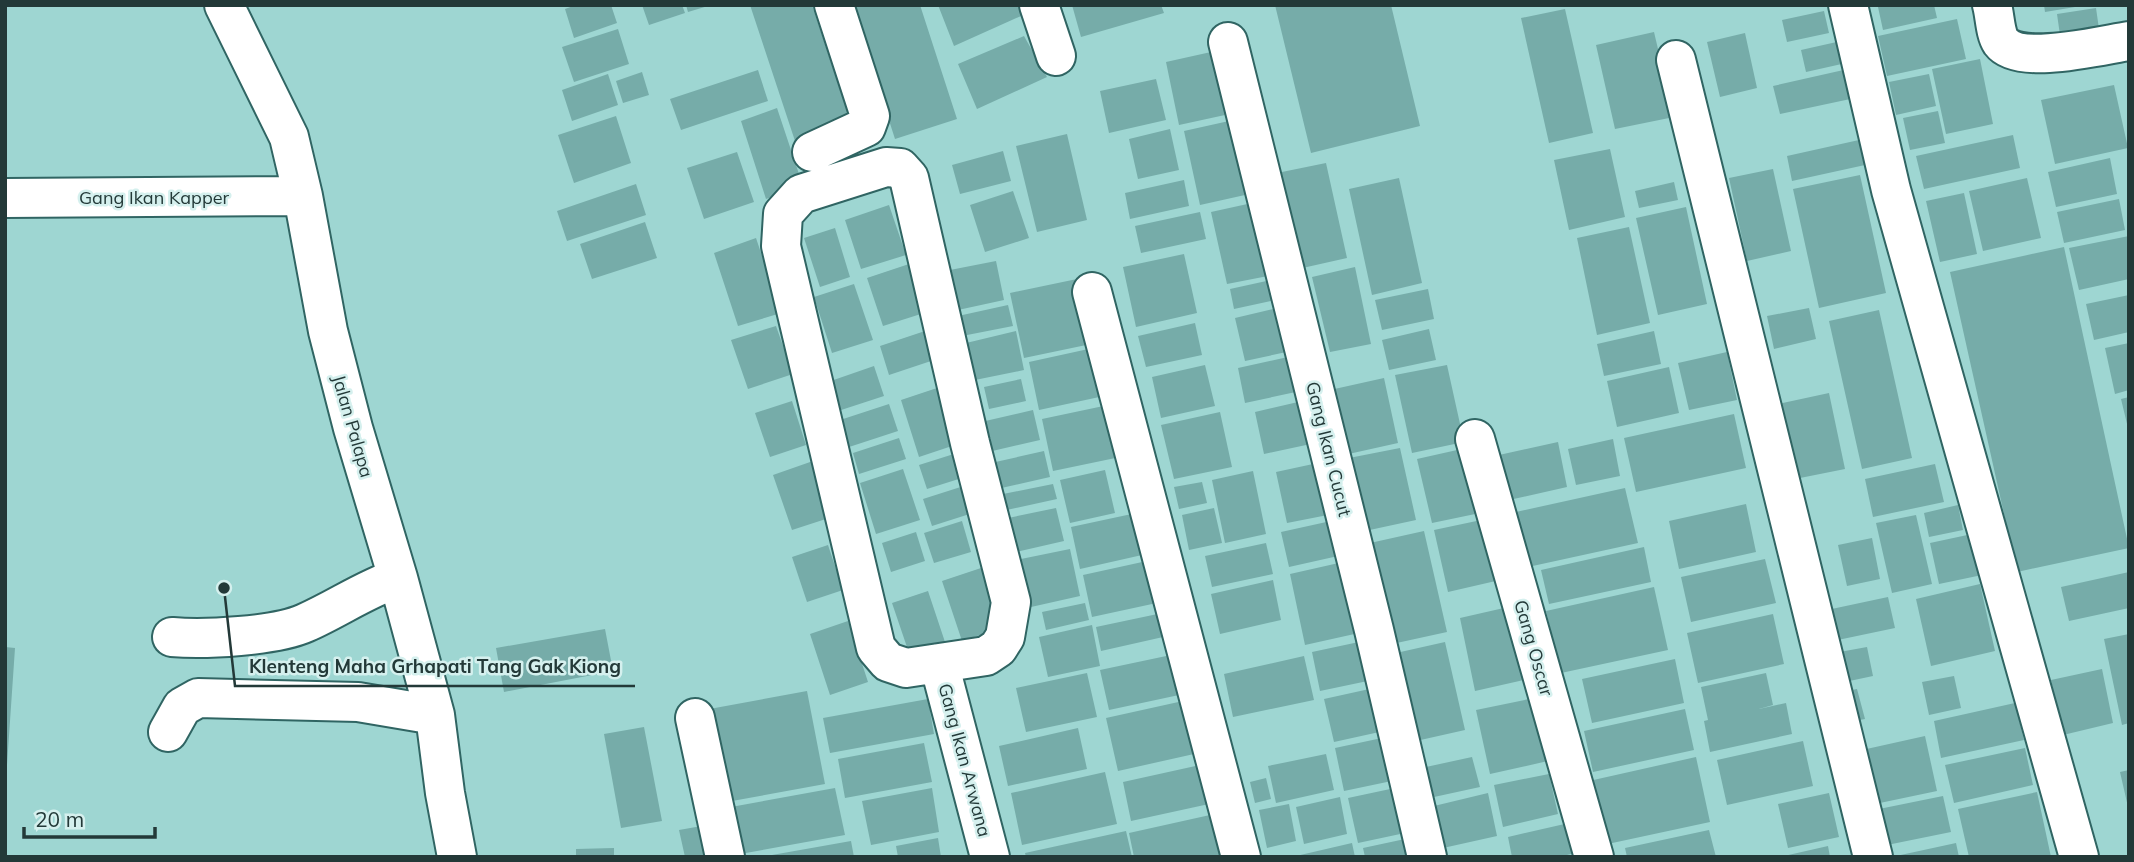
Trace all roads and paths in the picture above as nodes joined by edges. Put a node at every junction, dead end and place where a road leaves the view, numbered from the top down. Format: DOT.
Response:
graph roads {
  1 [pos="224,5"];
  2 [pos="834,5"];
  3 [pos="1039,5"];
  4 [pos="1848,5"];
  5 [pos="1992,5"];
  6 [pos="2129,41"];
  7 [pos="1228,42"];
  8 [pos="1056,56"];
  9 [pos="1676,60"];
  10 [pos="812,152"];
  11 [pos="303,196"];
  12 [pos="5,198"];
  13 [pos="1093,292"];
  14 [pos="1475,439"];
  15 [pos="398,578"];
  16 [pos="172,637"];
  17 [pos="940,663"];
  18 [pos="435,715"];
  19 [pos="695,718"];
  20 [pos="168,732"];
  21 [pos="457,857"];
  22 [pos="725,857"];
  23 [pos="990,857"];
  24 [pos="1241,857"];
  25 [pos="1427,857"];
  26 [pos="1594,857"];
  27 [pos="1873,857"];
  28 [pos="2079,857"];
  1 -- 11 [label="street, Jalan Palapa"];
  2 -- 10 [label="street"];
  3 -- 8 [label="street"];
  4 -- 28 [label="street"];
  5 -- 6 [label="street"];
  7 -- 25 [label="street, Gang Ikan Cucut"];
  9 -- 27 [label="street"];
  11 -- 12 [label="street, Gang Ikan Kapper"];
  11 -- 15 [label="street, Jalan Palapa"];
  13 -- 24 [label="street"];
  14 -- 26 [label="street, Gang Oscar"];
  15 -- 16 [label="street"];
  15 -- 18 [label="street, Jalan Palapa"];
  17 -- 17 [label="street"];
  17 -- 23 [label="street, Gang Ikan Arwana"];
  18 -- 20 [label="street"];
  18 -- 21 [label="street, Jalan Palapa"];
  19 -- 22 [label="street"];
}
